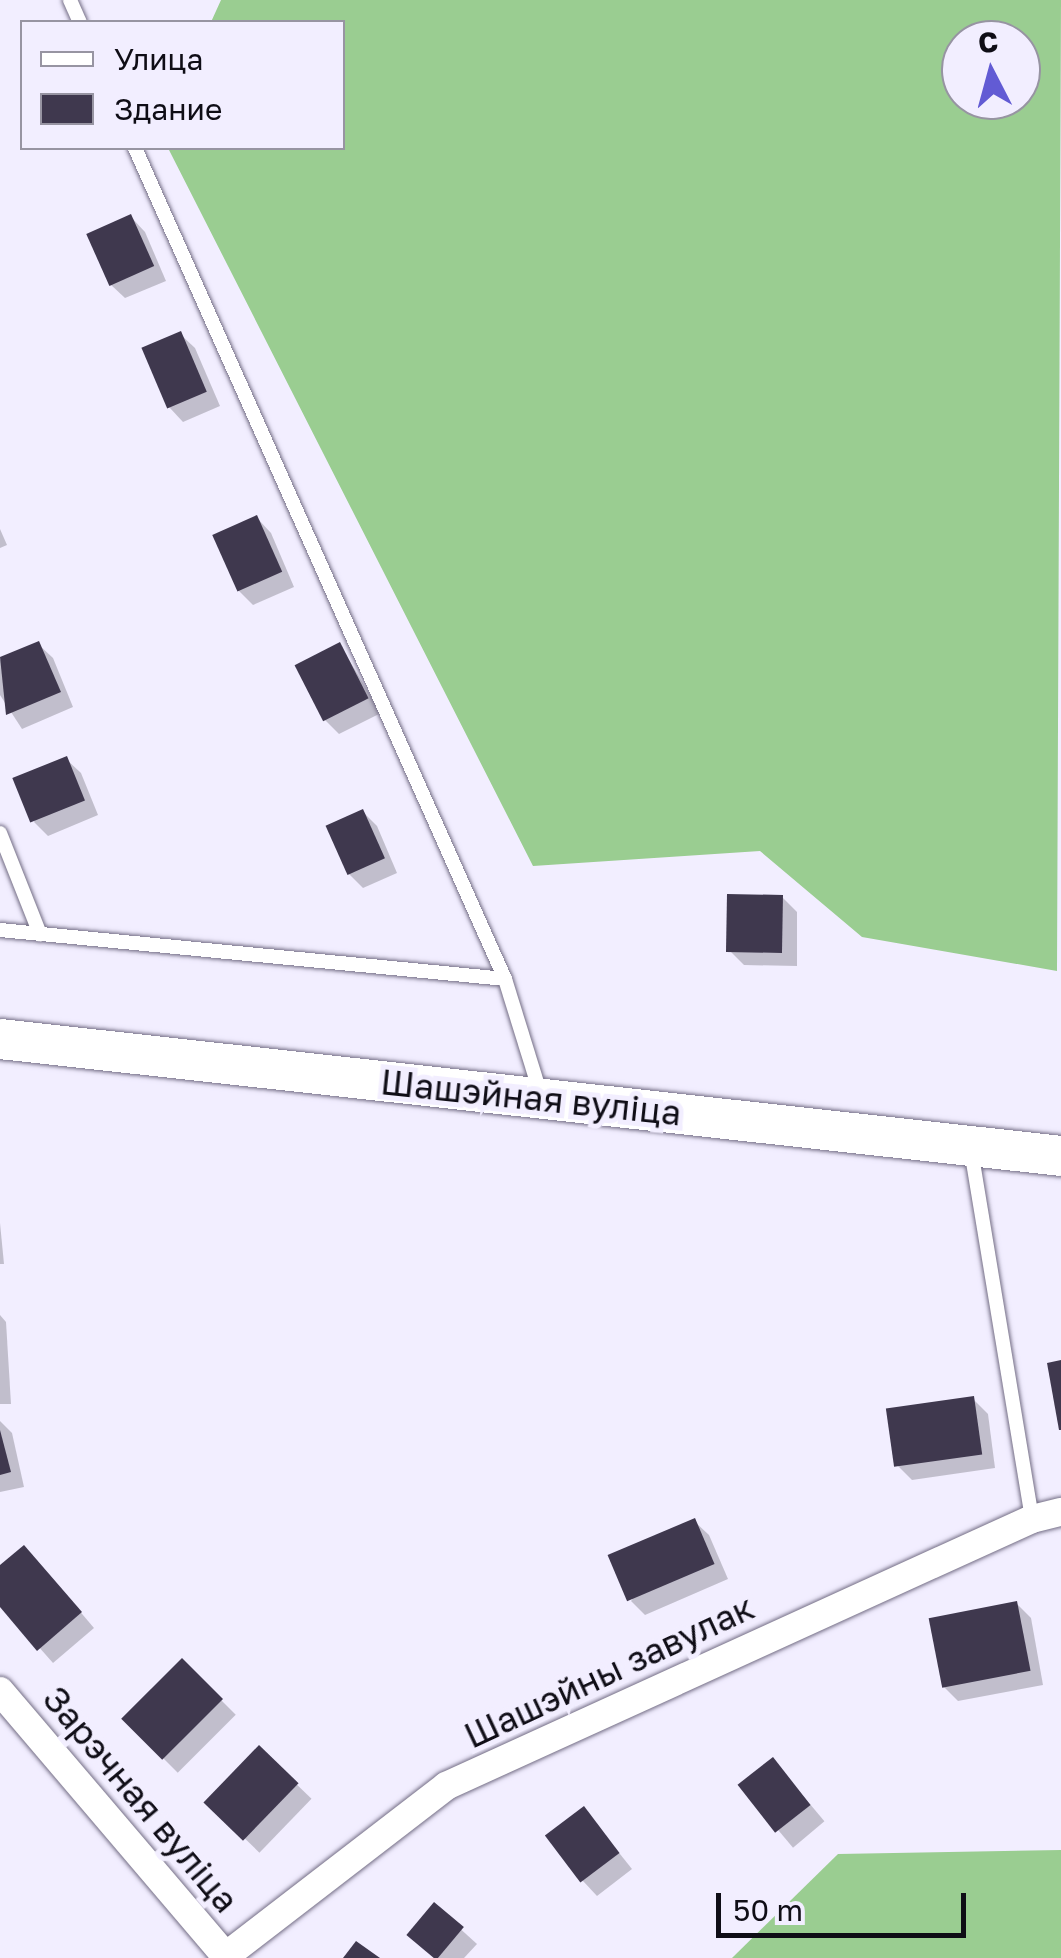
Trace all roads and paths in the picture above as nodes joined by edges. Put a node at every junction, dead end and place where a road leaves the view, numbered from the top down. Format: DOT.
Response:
graph roads {
  1 [pos="137,150"];
  2 [pos="0,834"];
  3 [pos="0,930"];
  4 [pos="40,934"];
  5 [pos="506,978"];
  6 [pos="0,1039"];
  7 [pos="542,1099"];
  8 [pos="970,1146"];
  9 [pos="1061,1156"];
  10 [pos="1061,1512"];
  11 [pos="1032,1519"];
  12 [pos="0,1691"];
  13 [pos="224,1957"];
  1 -- 5 [label="lane"];
  2 -- 4 [label="lane"];
  3 -- 4 [label="lane"];
  4 -- 5 [label="lane"];
  5 -- 7 [label="lane"];
  6 -- 7 [label="main road, Шашэйная вуліца"];
  7 -- 8 [label="main road, Шашэйная вуліца"];
  8 -- 9 [label="main road, Шашэйная вуліца"];
  8 -- 11 [label="lane"];
  10 -- 11 [label="street, Шашэйны завулак"];
  11 -- 13 [label="street, Шашэйны завулак"];
  12 -- 13 [label="street, Зарэчная вуліца"];
}
